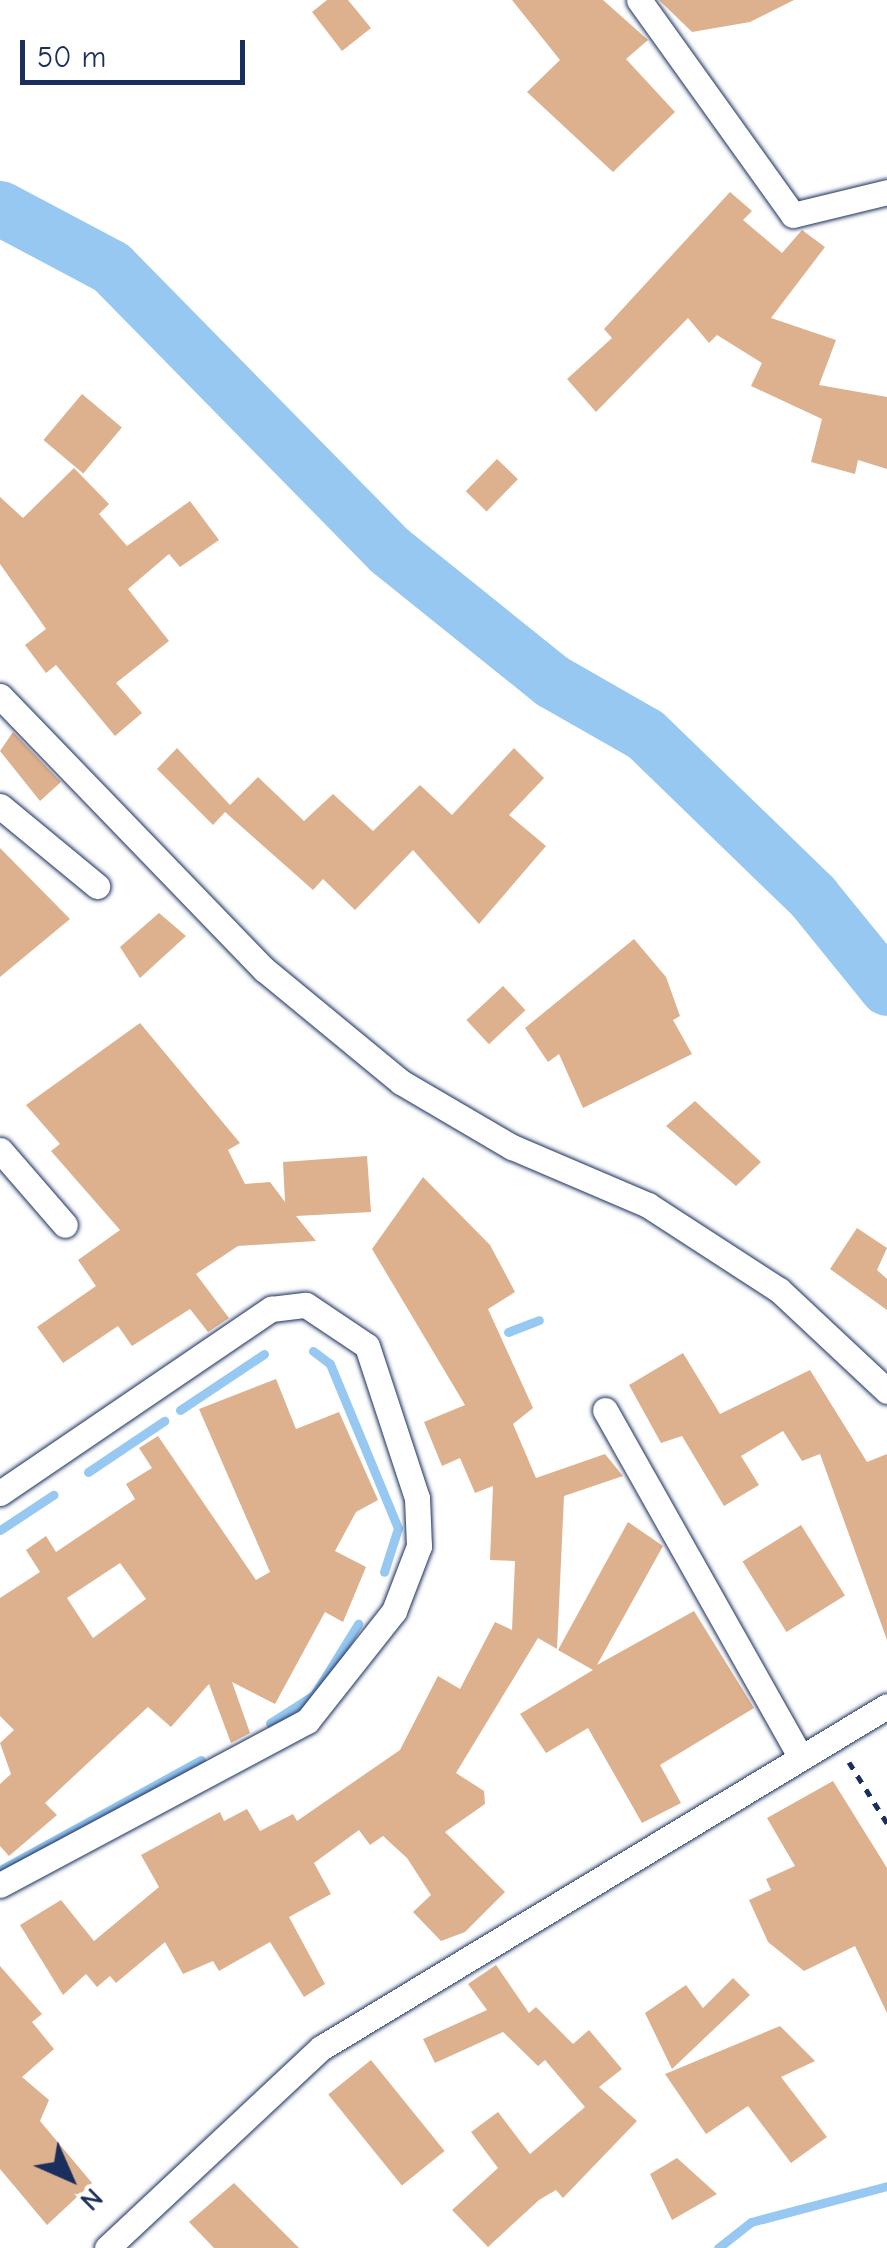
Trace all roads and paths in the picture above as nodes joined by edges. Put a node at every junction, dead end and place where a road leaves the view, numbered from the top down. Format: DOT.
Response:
graph roads {
  1 [pos="638,0"];
  2 [pos="887,192"];
  3 [pos="0,696"];
  4 [pos="0,806"];
  5 [pos="97,886"];
  6 [pos="0,1150"];
  7 [pos="65,1225"];
  8 [pos="887,1391"];
  9 [pos="605,1410"];
  10 [pos="0,1493"];
  11 [pos="887,1706"];
  12 [pos="834,1738"];
  13 [pos="800,1756"];
  14 [pos="887,1823"];
  15 [pos="0,1886"];
  16 [pos="122,2243"];
  1 -- 2 [label="street"];
  3 -- 8 [label="street"];
  4 -- 5 [label="street"];
  6 -- 7 [label="street"];
  9 -- 13 [label="street"];
  10 -- 15 [label="street"];
  11 -- 12 [label="street"];
  12 -- 13 [label="street"];
  12 -- 14 [label="path"];
  13 -- 16 [label="street"];
}
